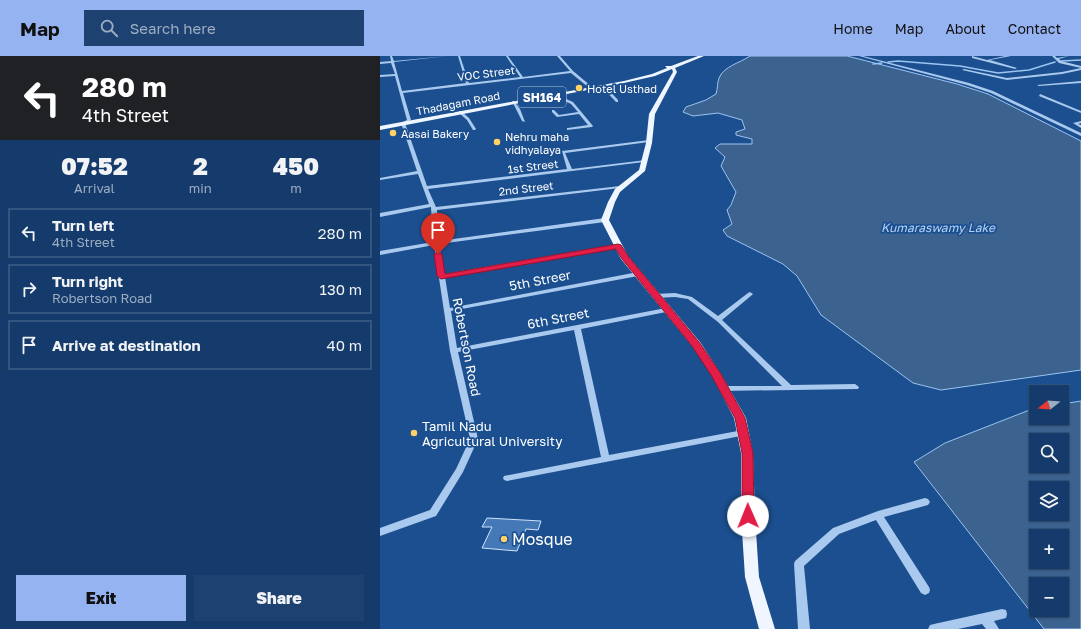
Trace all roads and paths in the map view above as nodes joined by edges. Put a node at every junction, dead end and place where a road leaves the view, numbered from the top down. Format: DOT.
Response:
graph roads {
  1 [pos="391,56"];
  2 [pos="447,56"];
  3 [pos="460,56"];
  4 [pos="507,56"];
  5 [pos="558,56"];
  6 [pos="696,56"];
  7 [pos="702,56"];
  8 [pos="860,56"];
  9 [pos="1010,56"];
  10 [pos="1053,56"];
  11 [pos="1063,56"];
  12 [pos="1068,56"];
  13 [pos="973,57"];
  14 [pos="1056,59"];
  15 [pos="986,60"];
  16 [pos="392,62"];
  17 [pos="380,63"];
  18 [pos="670,68"];
  19 [pos="1016,68"];
  20 [pos="1081,68"];
  21 [pos="964,70"];
  22 [pos="572,72"];
  23 [pos="396,75"];
  24 [pos="380,76"];
  25 [pos="522,78"];
  26 [pos="1081,82"];
  27 [pos="1072,83"];
  28 [pos="468,84"];
  29 [pos="1039,85"];
  30 [pos="589,86"];
  31 [pos="603,86"];
  32 [pos="1081,86"];
  33 [pos="401,92"];
  34 [pos="555,95"];
  35 [pos="1040,95"];
  36 [pos="617,101"];
  37 [pos="513,102"];
  38 [pos="553,111"];
  39 [pos="460,112"];
  40 [pos="1081,112"];
  41 [pos="581,113"];
  42 [pos="524,121"];
  43 [pos="406,122"];
  44 [pos="1081,122"];
  45 [pos="380,126"];
  46 [pos="1081,127"];
  47 [pos="474,129"];
  48 [pos="568,129"];
  49 [pos="1081,135"];
  50 [pos="649,141"];
  51 [pos="644,161"];
  52 [pos="570,170"];
  53 [pos="420,172"];
  54 [pos="380,179"];
  55 [pos="620,187"];
  56 [pos="425,188"];
  57 [pos="433,207"];
  58 [pos="380,215"];
  59 [pos="605,220"];
  60 [pos="436,243"];
  61 [pos="618,246"];
  62 [pos="380,253"];
  63 [pos="638,274"];
  64 [pos="441,276"];
  65 [pos="750,294"];
  66 [pos="655,296"];
  67 [pos="448,310"];
  68 [pos="666,310"];
  69 [pos="718,320"];
  70 [pos="577,327"];
  71 [pos="454,351"];
  72 [pos="855,387"];
  73 [pos="789,388"];
  74 [pos="724,389"];
  75 [pos="743,434"];
  76 [pos="606,460"];
  77 [pos="508,478"];
  78 [pos="925,502"];
  79 [pos="878,515"];
  80 [pos="380,532"];
  81 [pos="925,590"];
  82 [pos="1002,614"];
  83 [pos="984,618"];
  84 [pos="767,629"];
  85 [pos="804,629"];
  86 [pos="934,629"];
  87 [pos="993,629"];
  1 -- 16 [label="street, Robertson Road"];
  2 -- 16 [label="street"];
  3 -- 28 [label="street"];
  4 -- 25 [label="street"];
  5 -- 22 [label="street"];
  6 -- 18 [label="main road, Thadagam Road / SH164"];
  7 -- 18 [label="main road, Thadagam Road / SH164"];
  8 -- 49 [label="street"];
  9 -- 15 [label="street"];
  10 -- 14 [label="street"];
  11 -- 12 [label="street"];
  11 -- 14 [label="street"];
  13 -- 15 [label="street"];
  14 -- 20 [label="street"];
  15 -- 19 [label="street"];
  16 -- 17 [label="street"];
  16 -- 23 [label="street, Robertson Road"];
  18 -- 30 [label="main road, Thadagam Road / SH164"];
  18 -- 31 [label="main road, Thadagam Road / SH164"];
  18 -- 50 [label="main road"];
  20 -- 21 [label="street"];
  22 -- 25 [label="street, VOC Street"];
  22 -- 30 [label="street"];
  23 -- 24 [label="street"];
  23 -- 33 [label="street, Robertson Road"];
  25 -- 28 [label="street, VOC Street"];
  26 -- 27 [label="street"];
  27 -- 29 [label="street"];
  27 -- 32 [label="street"];
  28 -- 33 [label="street, VOC Street"];
  30 -- 43 [label="main road, Thadagam Road / SH164"];
  31 -- 34 [label="main road, Thadagam Road / SH164"];
  31 -- 36 [label="street"];
  33 -- 43 [label="street, Robertson Road"];
  34 -- 37 [label="main road, Thadagam Road / SH164"];
  34 -- 41 [label="street"];
  35 -- 40 [label="street"];
  37 -- 39 [label="main road, Thadagam Road / SH164"];
  37 -- 42 [label="street"];
  38 -- 41 [label="street"];
  39 -- 43 [label="main road, Thadagam Road / SH164"];
  39 -- 47 [label="street"];
  41 -- 48 [label="street"];
  43 -- 45 [label="main road, Thadagam Road / SH164"];
  43 -- 53 [label="street, Robertson Road"];
  44 -- 46 [label="street"];
  50 -- 51 [label="main road"];
  50 -- 52 [label="street"];
  51 -- 52 [label="street, 1st Street"];
  51 -- 55 [label="main road"];
  52 -- 56 [label="street, 1st Street"];
  53 -- 54 [label="street"];
  53 -- 56 [label="street, Robertson Road"];
  55 -- 57 [label="street, 2nd Street"];
  55 -- 59 [label="main road"];
  56 -- 57 [label="street, Robertson Road"];
  57 -- 58 [label="street, 2nd Street"];
  57 -- 60 [label="street, Robertson Road"];
  59 -- 60 [label="street"];
  59 -- 61 [label="main road"];
  60 -- 62 [label="street"];
  60 -- 64 [label="street, Robertson Road"];
  61 -- 63 [label="main road"];
  61 -- 64 [label="street"];
  63 -- 66 [label="main road"];
  63 -- 67 [label="street, 5th Streer"];
  64 -- 67 [label="street, Robertson Road"];
  65 -- 69 [label="street"];
  66 -- 68 [label="main road"];
  66 -- 69 [label="street"];
  67 -- 71 [label="street, Robertson Road"];
  68 -- 70 [label="street, 6th Street"];
  68 -- 74 [label="main road"];
  69 -- 73 [label="street"];
  70 -- 71 [label="street, 6th Street"];
  70 -- 76 [label="street"];
  71 -- 80 [label="street, Robertson Road"];
  72 -- 73 [label="street"];
  73 -- 74 [label="street"];
  74 -- 75 [label="main road"];
  75 -- 76 [label="street"];
  75 -- 84 [label="main road"];
  76 -- 77 [label="street"];
  78 -- 79 [label="street"];
  79 -- 81 [label="street"];
  79 -- 85 [label="street"];
  82 -- 83 [label="street"];
  83 -- 86 [label="street"];
  83 -- 87 [label="street"];
}
